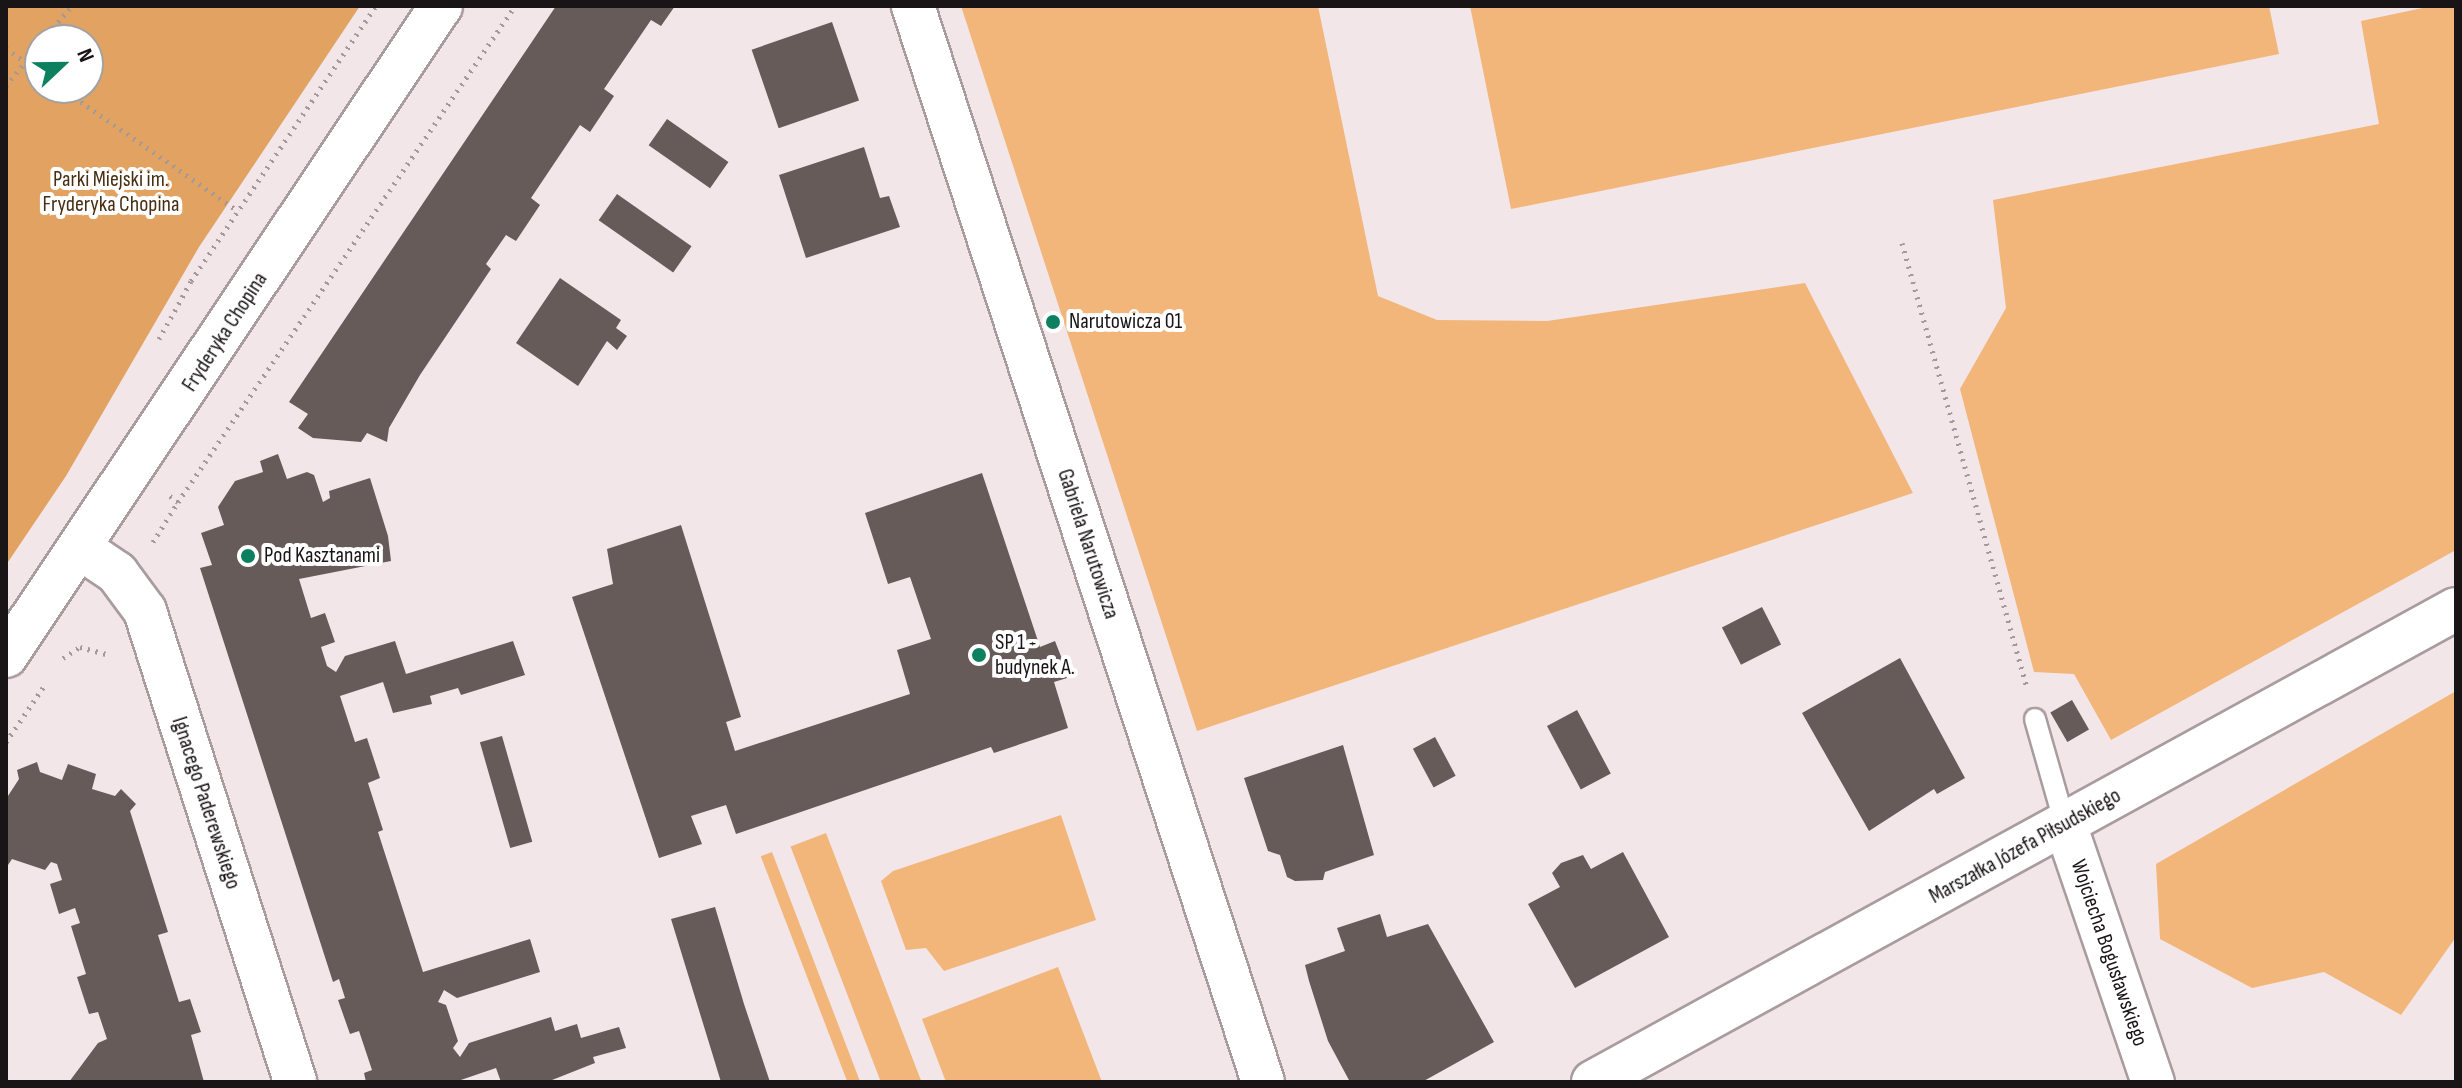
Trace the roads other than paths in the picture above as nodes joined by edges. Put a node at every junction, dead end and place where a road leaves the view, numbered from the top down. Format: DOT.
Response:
graph roads {
  1 [pos="441,6"];
  2 [pos="913,6"];
  3 [pos="80,548"];
  4 [pos="2456,609"];
  5 [pos="6,656"];
  6 [pos="2035,719"];
  7 [pos="2065,824"];
  8 [pos="295,1082"];
  9 [pos="1263,1082"];
  10 [pos="1593,1082"];
  11 [pos="2153,1082"];
  1 -- 3 [label="street, Fryderyka Chopina"];
  2 -- 9 [label="street, Gabriela Narutowicza"];
  3 -- 5 [label="street, Fryderyka Chopina"];
  3 -- 8 [label="street, Ignacego Paderewskiego"];
  4 -- 7 [label="street, Marszałka Józefa Piłsudskiego"];
  6 -- 7 [label="lane"];
  7 -- 10 [label="street, Marszałka Józefa Piłsudskiego"];
  7 -- 11 [label="street, Wojciecha Bogusławskiego"];
}
